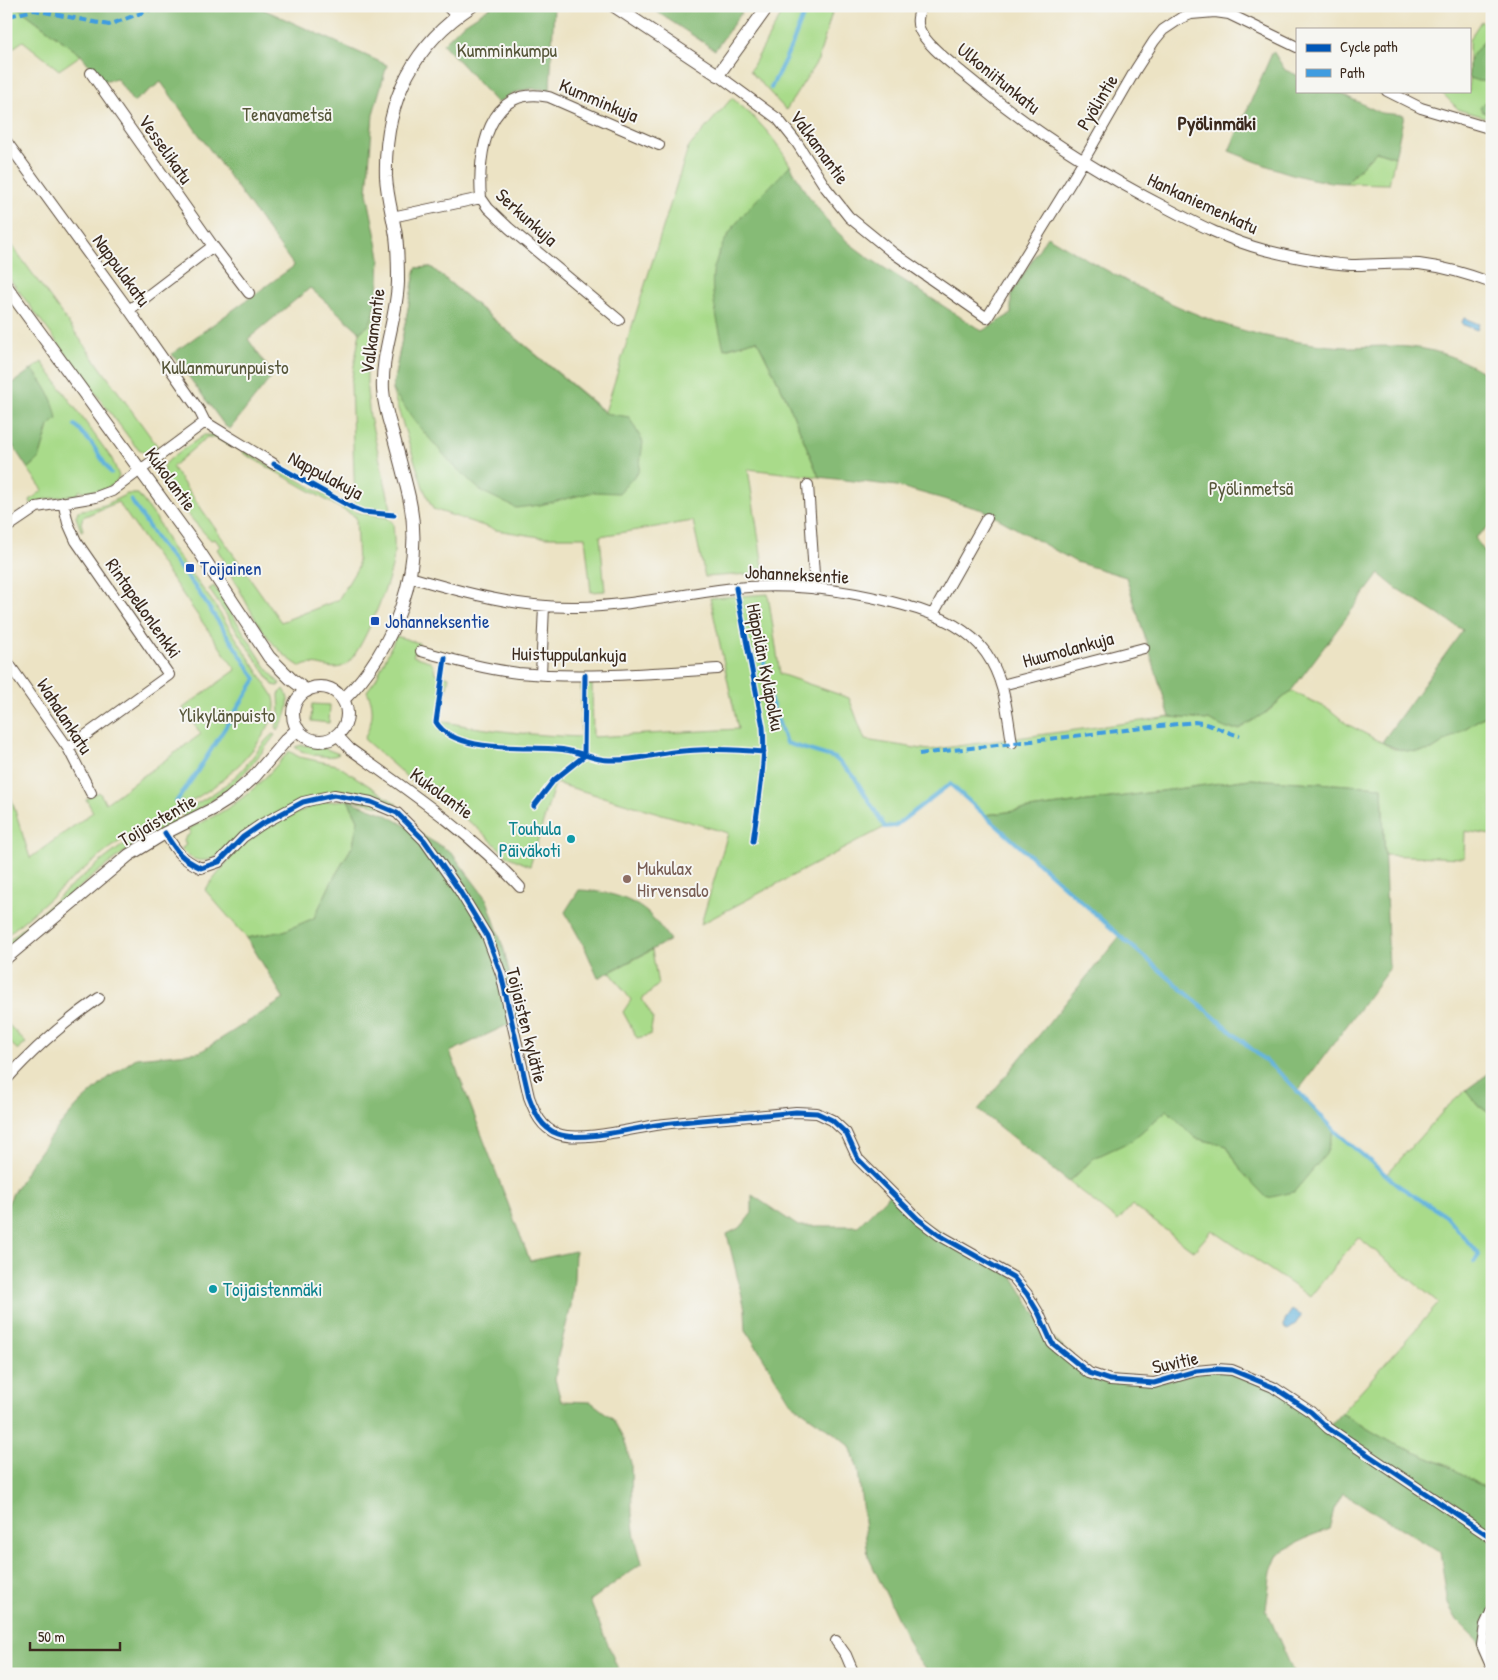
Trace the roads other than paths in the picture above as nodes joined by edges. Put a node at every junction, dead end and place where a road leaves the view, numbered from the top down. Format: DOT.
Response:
graph roads {
  1 [pos="447,6"];
  2 [pos="472,6"];
  3 [pos="768,6"];
  4 [pos="921,6"];
  5 [pos="618,7"];
  6 [pos="456,16"];
  7 [pos="1296,47"];
  8 [pos="91,74"];
  9 [pos="718,75"];
  10 [pos="1388,92"];
  11 [pos="1492,129"];
  12 [pos="6,141"];
  13 [pos="659,145"];
  14 [pos="1082,161"];
  15 [pos="481,198"];
  16 [pos="392,217"];
  17 [pos="213,246"];
  18 [pos="1492,283"];
  19 [pos="6,286"];
  20 [pos="249,293"];
  21 [pos="129,310"];
  22 [pos="987,318"];
  23 [pos="619,320"];
  24 [pos="206,422"];
  25 [pos="274,464"];
  26 [pos="141,470"];
  27 [pos="808,485"];
  28 [pos="63,502"];
  29 [pos="987,518"];
  30 [pos="6,528"];
  31 [pos="410,577"];
  32 [pos="815,589"];
  33 [pos="544,606"];
  34 [pos="933,614"];
  35 [pos="1144,648"];
  36 [pos="421,651"];
  37 [pos="6,660"];
  38 [pos="718,669"];
  39 [pos="541,674"];
  40 [pos="1002,685"];
  41 [pos="306,691"];
  42 [pos="343,700"];
  43 [pos="298,729"];
  44 [pos="337,735"];
  45 [pos="1012,743"];
  46 [pos="68,748"];
  47 [pos="91,793"];
  48 [pos="165,833"];
  49 [pos="520,887"];
  50 [pos="6,958"];
  51 [pos="99,998"];
  52 [pos="6,1080"];
  53 [pos="891,1193"];
  54 [pos="1492,1538"];
  55 [pos="1492,1610"];
  56 [pos="836,1641"];
  57 [pos="1492,1668"];
  58 [pos="854,1674"];
  1 -- 6 [label="street"];
  2 -- 6 [label="street, Valkamantie"];
  3 -- 9 [label="street"];
  4 -- 14 [label="street, Ulkoniitunkatu"];
  5 -- 9 [label="street, Valkamantie"];
  6 -- 16 [label="street, Valkamantie"];
  7 -- 14 [label="street, Pyölintie"];
  8 -- 17 [label="street, Vesselikatu"];
  9 -- 22 [label="street, Valkamantie"];
  10 -- 11 [label="street"];
  12 -- 21 [label="street, Nappulakatu"];
  13 -- 15 [label="street, Kumminkuja"];
  14 -- 18 [label="street, Hankaniemenkatu"];
  14 -- 22 [label="street, Pyölintie"];
  15 -- 16 [label="street, Serkunkuja"];
  15 -- 23 [label="street, Serkunkuja"];
  16 -- 31 [label="street, Valkamantie"];
  17 -- 20 [label="street, Vesselikatu"];
  17 -- 21 [label="street"];
  19 -- 26 [label="street, Kukolantie"];
  21 -- 24 [label="street, Nappulakatu"];
  24 -- 25 [label="street, Nappulakatu"];
  24 -- 26 [label="street"];
  26 -- 28 [label="street"];
  26 -- 41 [label="street, Kukolantie"];
  27 -- 32 [label="street"];
  28 -- 30 [label="street"];
  28 -- 46 [label="street, Rintapellonlenkki"];
  29 -- 34 [label="street"];
  31 -- 33 [label="street, Johanneksentie"];
  31 -- 42 [label="street, Valkamantie"];
  32 -- 33 [label="street, Johanneksentie"];
  32 -- 34 [label="street, Johanneksentie"];
  33 -- 39 [label="street"];
  34 -- 40 [label="street, Johanneksentie"];
  35 -- 40 [label="street, Huumolankuja"];
  36 -- 39 [label="street, Huistuppulankuja"];
  37 -- 46 [label="street, Wahalankatu"];
  38 -- 39 [label="street, Huistuppulankuja"];
  40 -- 45 [label="street, Johanneksentie"];
  41 -- 42 [label="street"];
  41 -- 43 [label="street"];
  42 -- 44 [label="street"];
  43 -- 44 [label="street"];
  43 -- 48 [label="street, Toijaistentie"];
  44 -- 49 [label="street, Kukolantie"];
  46 -- 47 [label="street, Wahalankatu"];
  48 -- 50 [label="street, Toijaistentie"];
  48 -- 53 [label="street, Toijaisten kylätie"];
  51 -- 52 [label="street"];
  53 -- 54 [label="street, Suvitie"];
  55 -- 57 [label="street"];
  56 -- 58 [label="street"];
}
